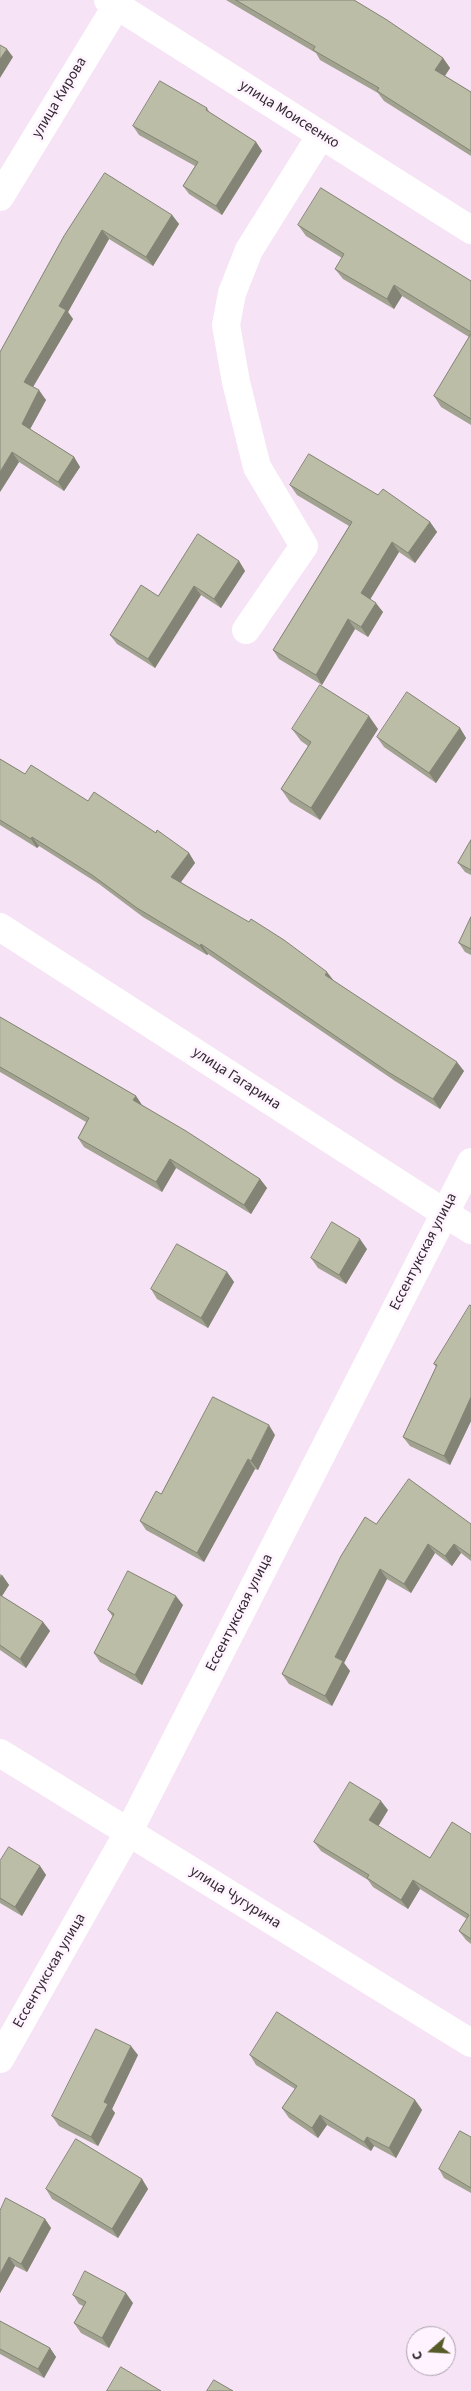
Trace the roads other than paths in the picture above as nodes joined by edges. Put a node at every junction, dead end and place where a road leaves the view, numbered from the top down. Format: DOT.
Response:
graph roads {
  1 [pos="115,2"];
  2 [pos="321,135"];
  3 [pos="0,197"];
  4 [pos="471,230"];
  5 [pos="246,630"];
  6 [pos="0,927"];
  7 [pos="471,1162"];
  8 [pos="444,1212"];
  9 [pos="471,1230"];
  10 [pos="0,1753"];
  11 [pos="128,1833"];
  12 [pos="471,2043"];
  13 [pos="0,2059"];
  1 -- 2 [label="street, улица Моисеенко"];
  1 -- 3 [label="street, улица Кирова"];
  2 -- 4 [label="street, улица Моисеенко"];
  2 -- 5 [label="street"];
  6 -- 8 [label="street, улица Гагарина"];
  7 -- 8 [label="street, Ессентукская улица"];
  8 -- 9 [label="street, улица Гагарина"];
  8 -- 11 [label="street, Ессентукская улица"];
  10 -- 11 [label="street, улица Чугурина"];
  11 -- 12 [label="street, улица Чугурина"];
  11 -- 13 [label="street, Ессентукская улица"];
}
